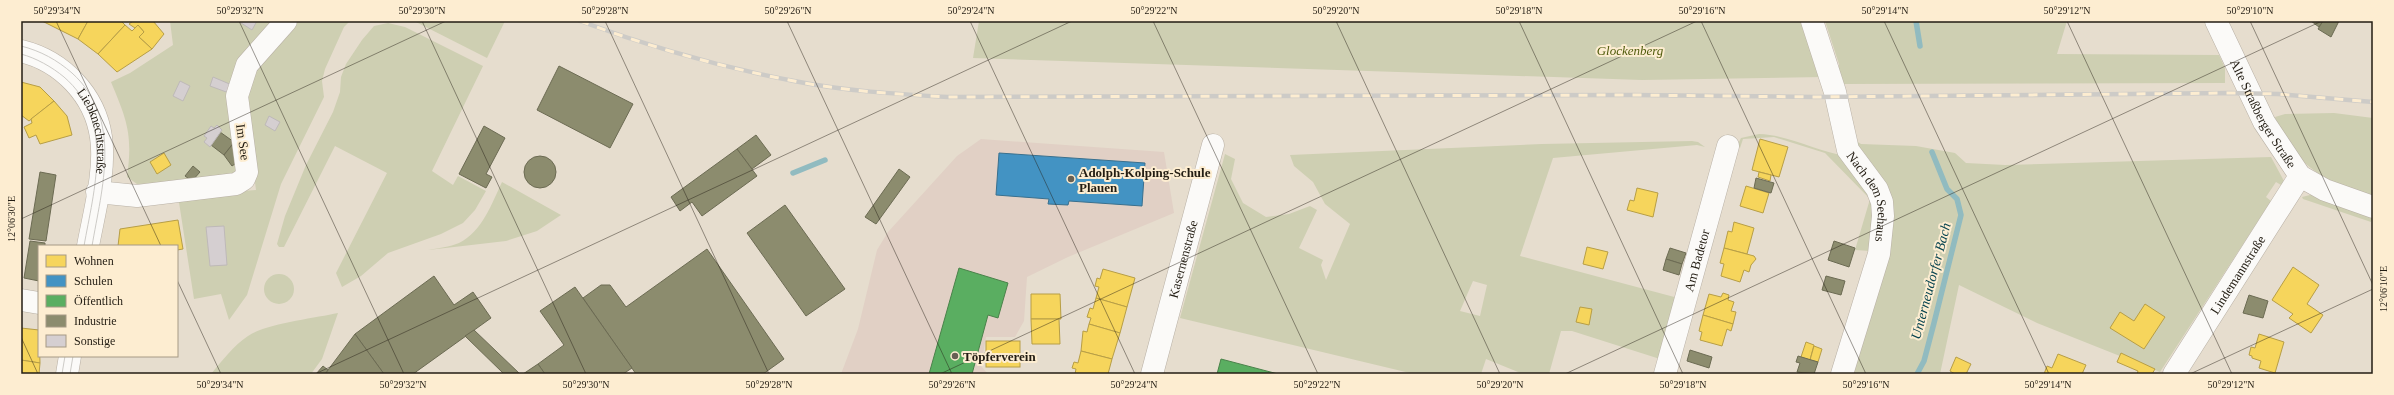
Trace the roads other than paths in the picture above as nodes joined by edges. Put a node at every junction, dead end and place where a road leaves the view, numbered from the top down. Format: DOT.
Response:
graph roads {
  1 [pos="286,21"];
  2 [pos="1812,21"];
  3 [pos="2216,21"];
  4 [pos="21,51"];
  5 [pos="1213,145"];
  6 [pos="1728,146"];
  7 [pos="2300,176"];
  8 [pos="97,192"];
  9 [pos="2373,207"];
  10 [pos="88,245"];
  11 [pos="21,300"];
  12 [pos="38,303"];
  13 [pos="70,357"];
  14 [pos="66,374"];
  15 [pos="1152,374"];
  16 [pos="1666,374"];
  17 [pos="1842,374"];
  18 [pos="2174,374"];
  1 -- 8 [label="street, Im See"];
  2 -- 17 [label="street, Nach dem Seehaus"];
  3 -- 7 [label="street, Alte Straßberger Straße"];
  4 -- 8 [label="street, Liebknechtstraße"];
  5 -- 15 [label="street, Kasernenstraße"];
  6 -- 16 [label="street, Am Badetor"];
  7 -- 9 [label="street, Alte Straßberger Straße"];
  7 -- 18 [label="street, Lindemannstraße"];
  8 -- 10 [label="street, Liebknechtstraße"];
  11 -- 12 [label="street"];
  13 -- 14 [label="street"];
}
